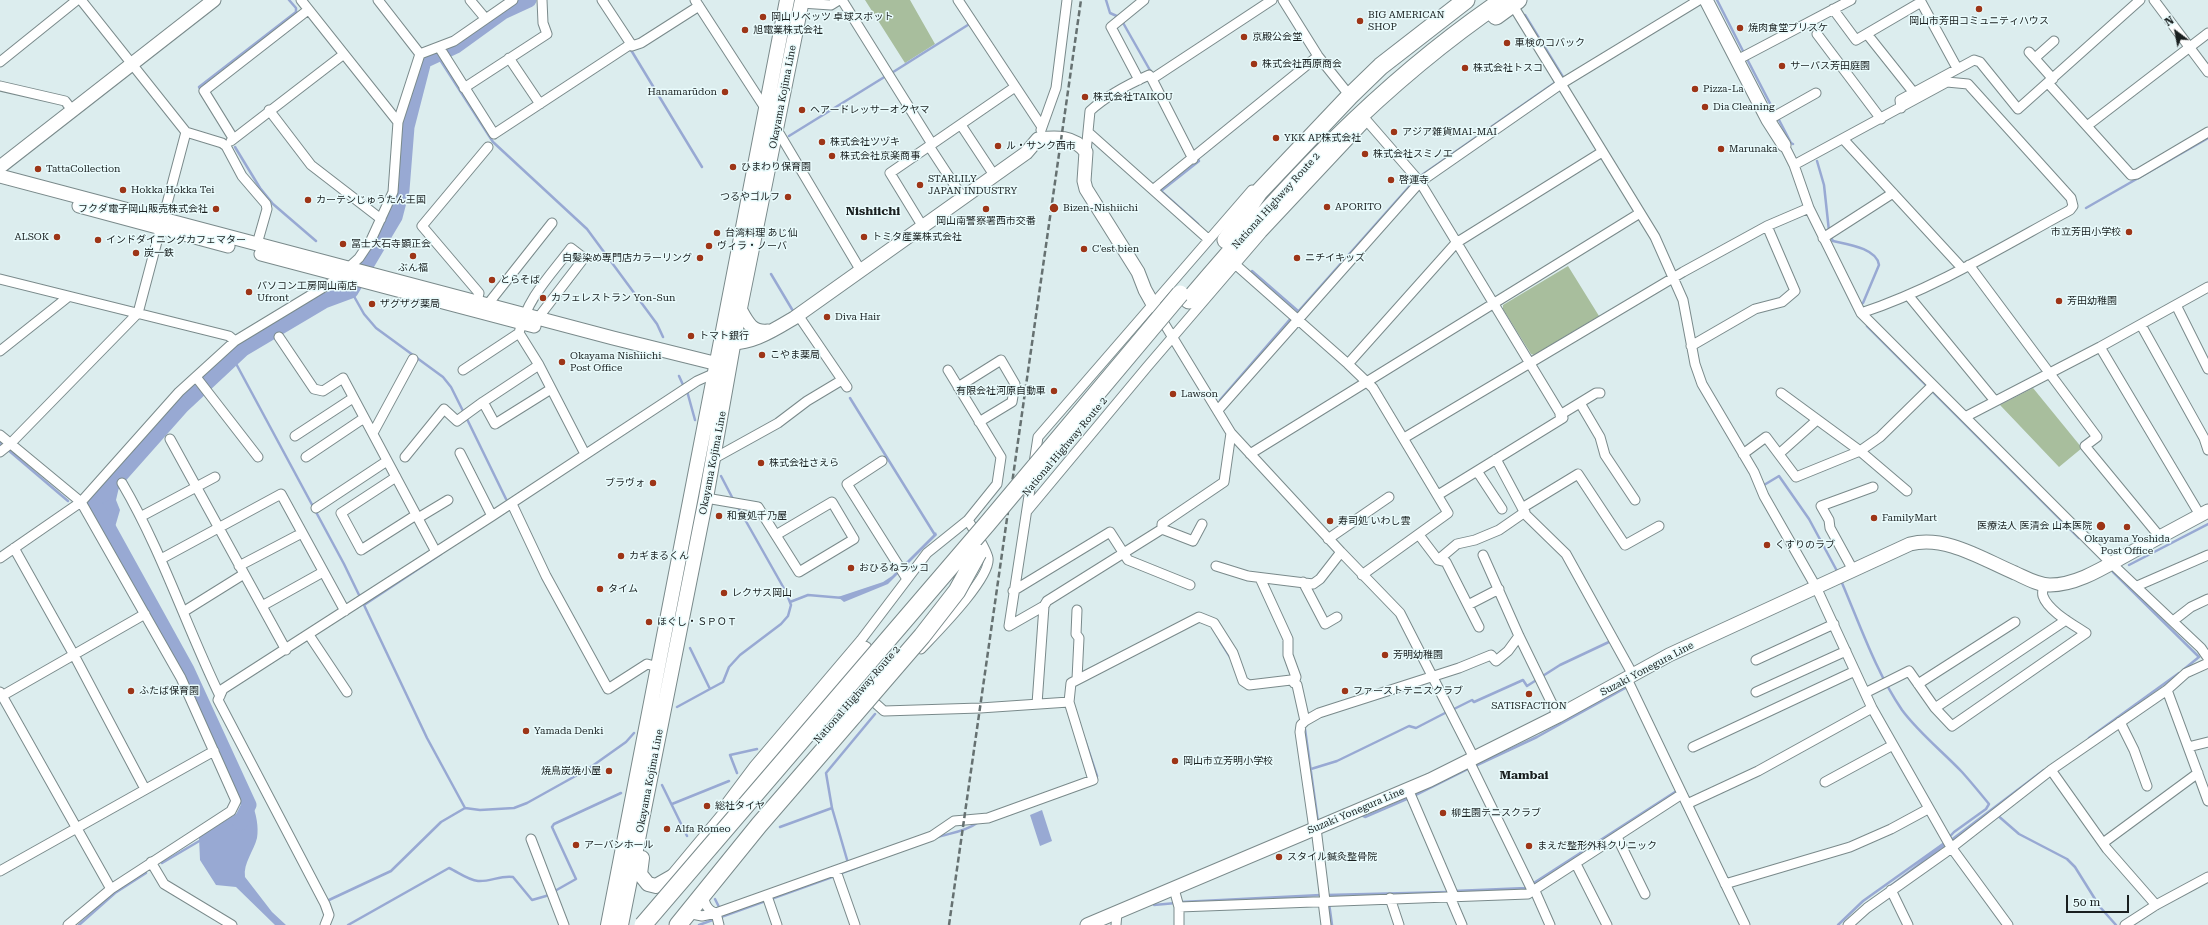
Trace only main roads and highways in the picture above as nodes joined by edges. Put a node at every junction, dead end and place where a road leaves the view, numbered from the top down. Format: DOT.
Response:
graph roads {
  1 [pos="787,0"];
  2 [pos="1466,0"];
  3 [pos="1483,0"];
  4 [pos="802,1"];
  5 [pos="1511,1"];
  6 [pos="1314,159"];
  7 [pos="1226,240"];
  8 [pos="1184,297"];
  9 [pos="727,343"];
  10 [pos="987,524"];
  11 [pos="978,553"];
  12 [pos="640,830"];
  13 [pos="677,874"];
  14 [pos="682,919"];
  15 [pos="611,924"];
  16 [pos="635,925"];
  17 [pos="643,925"];
  18 [pos="658,925"];
  19 [pos="674,925"];
  1 -- 9 [label="main road, Okayama Kojima Line"];
  2 -- 7 [label="highway"];
  3 -- 7 [label="highway, National Highway Route 2"];
  4 -- 9 [label="main road, Okayama Kojima Line"];
  5 -- 6 [label="highway"];
  5 -- 6 [label="highway, National Highway Route 2"];
  6 -- 8 [label="highway, National Highway Route 2"];
  7 -- 8 [label="highway, National Highway Route 2"];
  8 -- 10 [label="highway, National Highway Route 2, bridge"];
  8 -- 11 [label="highway, National Highway Route 2"];
  9 -- 12 [label="main road, Okayama Kojima Line"];
  9 -- 15 [label="main road, Okayama Kojima Line"];
  10 -- 13 [label="highway, bridge"];
  10 -- 17 [label="highway, National Highway Route 2, bridge"];
  11 -- 14 [label="highway, bridge"];
  11 -- 18 [label="highway, National Highway Route 2, bridge"];
  12 -- 13 [label="main road"];
  12 -- 15 [label="main road, Okayama Kojima Line"];
  13 -- 16 [label="highway"];
  14 -- 19 [label="highway"];
}
